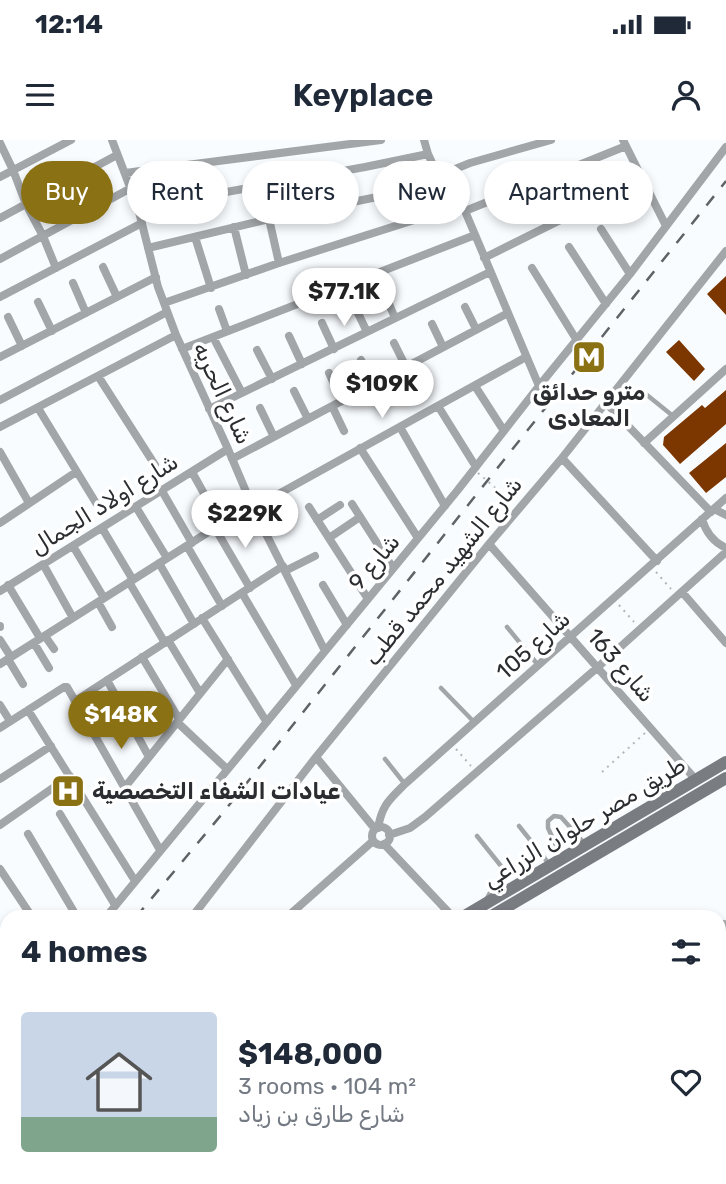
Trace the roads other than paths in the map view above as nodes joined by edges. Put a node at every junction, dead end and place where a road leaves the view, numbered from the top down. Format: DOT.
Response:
graph roads {
  1 [pos="71,140"];
  2 [pos="112,140"];
  3 [pos="381,140"];
  4 [pos="424,140"];
  5 [pos="551,140"];
  6 [pos="354,142"];
  7 [pos="0,143"];
  8 [pos="625,143"];
  9 [pos="726,147"];
  10 [pos="428,154"];
  11 [pos="117,155"];
  12 [pos="106,161"];
  13 [pos="431,161"];
  14 [pos="634,161"];
  15 [pos="470,163"];
  16 [pos="13,170"];
  17 [pos="125,173"];
  18 [pos="0,177"];
  19 [pos="127,178"];
  20 [pos="127,190"];
  21 [pos="21,191"];
  22 [pos="228,192"];
  23 [pos="653,199"];
  24 [pos="470,204"];
  25 [pos="21,207"];
  26 [pos="0,218"];
  27 [pos="37,224"];
  28 [pos="140,224"];
  29 [pos="142,224"];
  30 [pos="247,224"];
  31 [pos="270,224"];
  32 [pos="407,224"];
  33 [pos="468,224"];
  34 [pos="552,224"];
  35 [pos="666,226"];
  36 [pos="234,227"];
  37 [pos="601,229"];
  38 [pos="475,235"];
  39 [pos="43,236"];
  40 [pos="195,237"];
  41 [pos="569,247"];
  42 [pos="148,248"];
  43 [pos="726,251"];
  44 [pos="484,258"];
  45 [pos="0,259"];
  46 [pos="279,263"];
  47 [pos="103,267"];
  48 [pos="56,268"];
  49 [pos="531,268"];
  50 [pos="490,272"];
  51 [pos="630,274"];
  52 [pos="246,275"];
  53 [pos="156,277"];
  54 [pos="73,283"];
  55 [pos="211,288"];
  56 [pos="117,297"];
  57 [pos="386,297"];
  58 [pos="0,298"];
  59 [pos="38,302"];
  60 [pos="606,304"];
  61 [pos="166,307"];
  62 [pos="465,307"];
  63 [pos="219,309"];
  64 [pos="356,309"];
  65 [pos="86,313"];
  66 [pos="508,313"];
  67 [pos="8,317"];
  68 [pos="395,318"];
  69 [pos="323,323"];
  70 [pos="432,324"];
  71 [pos="476,329"];
  72 [pos="52,331"];
  73 [pos="227,331"];
  74 [pos="367,332"];
  75 [pos="176,335"];
  76 [pos="289,336"];
  77 [pos="214,337"];
  78 [pos="576,339"];
  79 [pos="394,343"];
  80 [pos="22,346"];
  81 [pos="443,347"];
  82 [pos="182,349"];
  83 [pos="334,349"];
  84 [pos="257,350"];
  85 [pos="526,357"];
  86 [pos="0,358"];
  87 [pos="361,360"];
  88 [pos="302,364"];
  89 [pos="406,367"];
  90 [pos="726,369"];
  91 [pos="329,373"];
  92 [pos="98,376"];
  93 [pos="272,379"];
  94 [pos="374,384"];
  95 [pos="475,386"];
  96 [pos="539,386"];
  97 [pos="294,391"];
  98 [pos="242,393"];
  99 [pos="647,395"];
  100 [pos="0,400"];
  101 [pos="342,401"];
  102 [pos="606,403"];
  103 [pos="332,406"];
  104 [pos="438,407"];
  105 [pos="38,408"];
  106 [pos="260,408"];
  107 [pos="209,409"];
  108 [pos="673,416"];
  109 [pos="307,419"];
  110 [pos="0,427"];
  111 [pos="400,427"];
  112 [pos="504,430"];
  113 [pos="344,431"];
  114 [pos="274,437"];
  115 [pos="644,443"];
  116 [pos="360,448"];
  117 [pos="228,449"];
  118 [pos="0,452"];
  119 [pos="562,458"];
  120 [pos="232,459"];
  121 [pos="155,465"];
  122 [pos="477,470"];
  123 [pos="76,472"];
  124 [pos="192,472"];
  125 [pos="162,491"];
  126 [pos="726,498"];
  127 [pos="29,503"];
  128 [pos="96,503"];
  129 [pos="340,505"];
  130 [pos="352,505"];
  131 [pos="445,506"];
  132 [pos="136,507"];
  133 [pos="252,507"];
  134 [pos="309,507"];
  135 [pos="712,511"];
  136 [pos="726,515"];
  137 [pos="360,517"];
  138 [pos="702,519"];
  139 [pos="317,520"];
  140 [pos="0,523"];
  141 [pos="218,526"];
  142 [pos="102,527"];
  143 [pos="329,538"];
  144 [pos="418,538"];
  145 [pos="189,544"];
  146 [pos="489,544"];
  147 [pos="73,546"];
  148 [pos="726,550"];
  149 [pos="315,556"];
  150 [pos="163,561"];
  151 [pos="654,563"];
  152 [pos="43,564"];
  153 [pos="393,568"];
  154 [pos="284,569"];
  155 [pos="131,581"];
  156 [pos="9,585"];
  157 [pos="323,586"];
  158 [pos="246,590"];
  159 [pos="0,591"];
  160 [pos="679,594"];
  161 [pos="368,599"];
  162 [pos="101,600"];
  163 [pos="222,606"];
  164 [pos="73,618"];
  165 [pos="198,621"];
  166 [pos="346,625"];
  167 [pos="112,627"];
  168 [pos="507,627"];
  169 [pos="571,637"];
  170 [pos="40,639"];
  171 [pos="0,640"];
  172 [pos="167,642"];
  173 [pos="726,643"];
  174 [pos="54,649"];
  175 [pos="325,651"];
  176 [pos="142,657"];
  177 [pos="228,659"];
  178 [pos="6,660"];
  179 [pos="539,665"];
  180 [pos="598,667"];
  181 [pos="49,668"];
  182 [pos="107,681"];
  183 [pos="23,684"];
  184 [pos="296,685"];
  185 [pos="441,688"];
  186 [pos="200,693"];
  187 [pos="75,701"];
  188 [pos="0,705"];
  189 [pos="29,710"];
  190 [pos="10,721"];
  191 [pos="178,721"];
  192 [pos="266,721"];
  193 [pos="474,722"];
  194 [pos="0,728"];
  195 [pos="51,746"];
  196 [pos="149,757"];
  197 [pos="316,757"];
  198 [pos="385,759"];
  199 [pos="726,762"];
  200 [pos="227,769"];
  201 [pos="70,776"];
  202 [pos="726,778"];
  203 [pos="0,779"];
  204 [pos="696,780"];
  205 [pos="405,784"];
  206 [pos="125,787"];
  207 [pos="60,814"];
  208 [pos="0,825"];
  209 [pos="519,826"];
  210 [pos="377,829"];
  211 [pos="28,834"];
  212 [pos="389,835"];
  213 [pos="477,836"];
  214 [pos="373,841"];
  215 [pos="384,844"];
  216 [pos="586,844"];
  217 [pos="160,850"];
  218 [pos="595,855"];
  219 [pos="566,864"];
  220 [pos="551,866"];
  221 [pos="0,869"];
  222 [pos="135,881"];
  223 [pos="116,905"];
  224 [pos="27,910"];
  225 [pos="73,910"];
  226 [pos="112,910"];
  227 [pos="197,910"];
  228 [pos="295,910"];
  229 [pos="446,910"];
  230 [pos="488,910"];
  231 [pos="489,910"];
  232 [pos="490,910"];
  1 -- 16 [label="street"];
  2 -- 11 [label="street, شارع الحريه"];
  3 -- 6 [label="street"];
  4 -- 10 [label="street"];
  5 -- 15 [label="street"];
  6 -- 17 [label="street"];
  7 -- 16 [label="street"];
  8 -- 14 [label="street"];
  8 -- 24 [label="street"];
  9 -- 35 [label="street, شارع 9"];
  10 -- 13 [label="street"];
  10 -- 22 [label="street"];
  11 -- 12 [label="street"];
  11 -- 17 [label="street, شارع الحريه"];
  16 -- 18 [label="street"];
  16 -- 21 [label="street"];
  17 -- 19 [label="street, شارع الحريه"];
  20 -- 39 [label="street"];
  23 -- 35 [label="street"];
  25 -- 26 [label="street"];
  27 -- 39 [label="street"];
  28 -- 48 [label="street"];
  29 -- 42 [label="street, شارع الحريه"];
  30 -- 36 [label="street"];
  31 -- 46 [label="street"];
  32 -- 46 [label="street"];
  33 -- 38 [label="street"];
  34 -- 44 [label="street"];
  35 -- 51 [label="street, شارع 9"];
  36 -- 40 [label="street"];
  36 -- 52 [label="street"];
  37 -- 51 [label="street"];
  38 -- 44 [label="street"];
  38 -- 73 [label="street"];
  39 -- 45 [label="street"];
  39 -- 48 [label="street"];
  40 -- 42 [label="street"];
  40 -- 55 [label="street"];
  41 -- 60 [label="street"];
  42 -- 53 [label="street, شارع الحريه"];
  43 -- 102 [label="street, شارع الشهيد محمد قطب"];
  44 -- 50 [label="street"];
  46 -- 52 [label="street"];
  47 -- 56 [label="street"];
  48 -- 58 [label="street"];
  49 -- 78 [label="street"];
  50 -- 66 [label="street"];
  50 -- 68 [label="street"];
  51 -- 60 [label="street, شارع 9"];
  52 -- 55 [label="street"];
  53 -- 56 [label="street"];
  53 -- 61 [label="street, شارع الحريه"];
  54 -- 65 [label="street"];
  55 -- 61 [label="street"];
  56 -- 65 [label="street"];
  57 -- 68 [label="street"];
  59 -- 72 [label="street"];
  60 -- 78 [label="street, شارع 9"];
  61 -- 75 [label="street, شارع الحريه"];
  61 -- 100 [label="street"];
  62 -- 71 [label="street"];
  63 -- 73 [label="street"];
  64 -- 74 [label="street"];
  65 -- 72 [label="street"];
  66 -- 71 [label="street"];
  66 -- 85 [label="street"];
  67 -- 80 [label="street"];
  68 -- 74 [label="street"];
  69 -- 83 [label="street"];
  70 -- 81 [label="street"];
  71 -- 81 [label="street"];
  72 -- 80 [label="street"];
  73 -- 77 [label="street"];
  74 -- 83 [label="street"];
  75 -- 82 [label="street, شارع الحريه"];
  75 -- 92 [label="street"];
  76 -- 88 [label="street"];
  77 -- 82 [label="street"];
  77 -- 98 [label="street"];
  78 -- 96 [label="street, شارع 9"];
  79 -- 89 [label="street"];
  80 -- 86 [label="street"];
  81 -- 89 [label="street"];
  82 -- 107 [label="street, شارع الحريه"];
  83 -- 88 [label="street"];
  84 -- 93 [label="street"];
  85 -- 95 [label="street"];
  85 -- 96 [label="street"];
  87 -- 94 [label="street"];
  88 -- 93 [label="street"];
  89 -- 94 [label="street"];
  90 -- 108 [label="street"];
  91 -- 101 [label="street"];
  92 -- 105 [label="street"];
  92 -- 121 [label="street"];
  93 -- 98 [label="street"];
  94 -- 101 [label="street"];
  95 -- 104 [label="street"];
  95 -- 112 [label="street"];
  96 -- 112 [label="street, شارع 9"];
  97 -- 109 [label="street"];
  98 -- 107 [label="street"];
  99 -- 108 [label="lane"];
  101 -- 103 [label="street"];
  102 -- 115 [label="street"];
  102 -- 119 [label="street, شارع الشهيد محمد قطب"];
  103 -- 109 [label="street"];
  103 -- 113 [label="street"];
  104 -- 111 [label="street"];
  104 -- 122 [label="street"];
  105 -- 110 [label="street"];
  105 -- 123 [label="street"];
  106 -- 114 [label="street"];
  107 -- 117 [label="street, شارع الحريه"];
  108 -- 115 [label="street"];
  109 -- 114 [label="street"];
  111 -- 116 [label="street"];
  111 -- 131 [label="street"];
  112 -- 122 [label="street, شارع 9"];
  114 -- 120 [label="street"];
  115 -- 135 [label="street"];
  116 -- 133 [label="street"];
  116 -- 144 [label="street"];
  117 -- 120 [label="street, شارع الحريه"];
  117 -- 124 [label="street, شارع اولاد الجمال"];
  118 -- 127 [label="street"];
  119 -- 146 [label="street, شارع الشهيد محمد قطب"];
  119 -- 151 [label="street"];
  120 -- 133 [label="street, شارع الحريه"];
  122 -- 131 [label="street, شارع 9"];
  123 -- 127 [label="street"];
  123 -- 128 [label="street"];
  124 -- 125 [label="street, شارع اولاد الجمال"];
  124 -- 141 [label="street"];
  125 -- 132 [label="street, شارع اولاد الجمال"];
  125 -- 145 [label="street"];
  126 -- 135 [label="street, شارع 105"];
  127 -- 140 [label="street"];
  129 -- 139 [label="street"];
  130 -- 137 [label="street"];
  131 -- 144 [label="street, شارع 9"];
  132 -- 142 [label="street, شارع اولاد الجمال"];
  132 -- 150 [label="street"];
  133 -- 141 [label="street"];
  133 -- 154 [label="street, شارع الحريه"];
  134 -- 139 [label="street"];
  135 -- 136 [label="street"];
  135 -- 138 [label="street, شارع 105"];
  137 -- 143 [label="street"];
  137 -- 153 [label="street"];
  138 -- 148 [label="street"];
  138 -- 151 [label="street, شارع 105"];
  139 -- 143 [label="street"];
  141 -- 145 [label="street"];
  141 -- 158 [label="street"];
  142 -- 147 [label="street, شارع اولاد الجمال"];
  142 -- 155 [label="street"];
  143 -- 161 [label="street"];
  144 -- 153 [label="street, شارع 9"];
  145 -- 150 [label="street"];
  145 -- 163 [label="street"];
  146 -- 169 [label="street, شارع 163"];
  146 -- 197 [label="street, شارع الشهيد محمد قطب"];
  147 -- 152 [label="street, شارع اولاد الجمال"];
  147 -- 162 [label="street"];
  148 -- 160 [label="street"];
  149 -- 154 [label="street"];
  150 -- 155 [label="street"];
  150 -- 165 [label="street"];
  151 -- 169 [label="street, شارع 105"];
  152 -- 156 [label="street, شارع اولاد الجمال"];
  152 -- 164 [label="street"];
  153 -- 161 [label="street, شارع 9"];
  154 -- 158 [label="street"];
  154 -- 175 [label="street, شارع الحريه"];
  155 -- 162 [label="street"];
  155 -- 172 [label="street"];
  156 -- 159 [label="street, شارع اولاد الجمال"];
  156 -- 170 [label="street"];
  157 -- 166 [label="street"];
  158 -- 163 [label="street"];
  158 -- 184 [label="street"];
  160 -- 173 [label="street"];
  160 -- 180 [label="street"];
  161 -- 166 [label="street, شارع 9"];
  162 -- 164 [label="street"];
  162 -- 167 [label="street"];
  163 -- 165 [label="street"];
  164 -- 170 [label="street"];
  165 -- 172 [label="street"];
  165 -- 177 [label="street"];
  166 -- 175 [label="street, شارع 9"];
  168 -- 179 [label="lane"];
  169 -- 179 [label="street, شارع 105"];
  169 -- 180 [label="street, شارع 163"];
  170 -- 174 [label="street"];
  170 -- 178 [label="street"];
  170 -- 181 [label="street"];
  171 -- 178 [label="street"];
  172 -- 176 [label="street"];
  172 -- 186 [label="street"];
  175 -- 184 [label="street, شارع 9"];
  176 -- 182 [label="street"];
  176 -- 191 [label="street"];
  177 -- 186 [label="street"];
  177 -- 192 [label="street"];
  178 -- 183 [label="street"];
  179 -- 193 [label="street, شارع 105"];
  180 -- 204 [label="street, شارع 163"];
  180 -- 212 [label="street"];
  182 -- 187 [label="street"];
  182 -- 196 [label="street"];
  184 -- 192 [label="street, شارع 9"];
  185 -- 193 [label="lane"];
  186 -- 191 [label="street"];
  187 -- 189 [label="street"];
  187 -- 206 [label="street"];
  188 -- 190 [label="street"];
  189 -- 190 [label="street"];
  189 -- 195 [label="street"];
  190 -- 194 [label="street"];
  191 -- 196 [label="street"];
  191 -- 200 [label="street"];
  192 -- 200 [label="street, شارع 9"];
  193 -- 205 [label="street, شارع 105"];
  195 -- 201 [label="street"];
  195 -- 203 [label="street"];
  196 -- 206 [label="street"];
  197 -- 210 [label="street"];
  197 -- 227 [label="street, شارع الشهيد محمد قطب"];
  198 -- 205 [label="lane"];
  199 -- 204 [label="main road, طريق مصر حلوان الزراعي"];
  200 -- 217 [label="street, شارع 9"];
  201 -- 208 [label="street"];
  201 -- 222 [label="street"];
  202 -- 218 [label="main road, طريق مصر حلوان الزراعي"];
  204 -- 216 [label="main road, طريق مصر حلوان الزراعي"];
  205 -- 210 [label="street, شارع 105"];
  206 -- 217 [label="street"];
  207 -- 223 [label="street"];
  209 -- 220 [label="lane"];
  210 -- 212 [label="street"];
  210 -- 214 [label="street"];
  211 -- 225 [label="street"];
  212 -- 215 [label="street"];
  213 -- 230 [label="lane"];
  214 -- 215 [label="street"];
  214 -- 228 [label="street"];
  215 -- 229 [label="street"];
  216 -- 218 [label="main road"];
  216 -- 219 [label="main road, طريق مصر حلوان الزراعي"];
  216 -- 219 [label="lane"];
  217 -- 222 [label="street, شارع 9"];
  218 -- 219 [label="main road, طريق مصر حلوان الزراعي"];
  219 -- 220 [label="main road, طريق مصر حلوان الزراعي"];
  219 -- 232 [label="main road, طريق مصر حلوان الزراعي"];
  220 -- 231 [label="main road, طريق مصر حلوان الزراعي"];
  221 -- 224 [label="street"];
  222 -- 223 [label="street, شارع 9"];
  223 -- 226 [label="street, شارع 9"];
}
